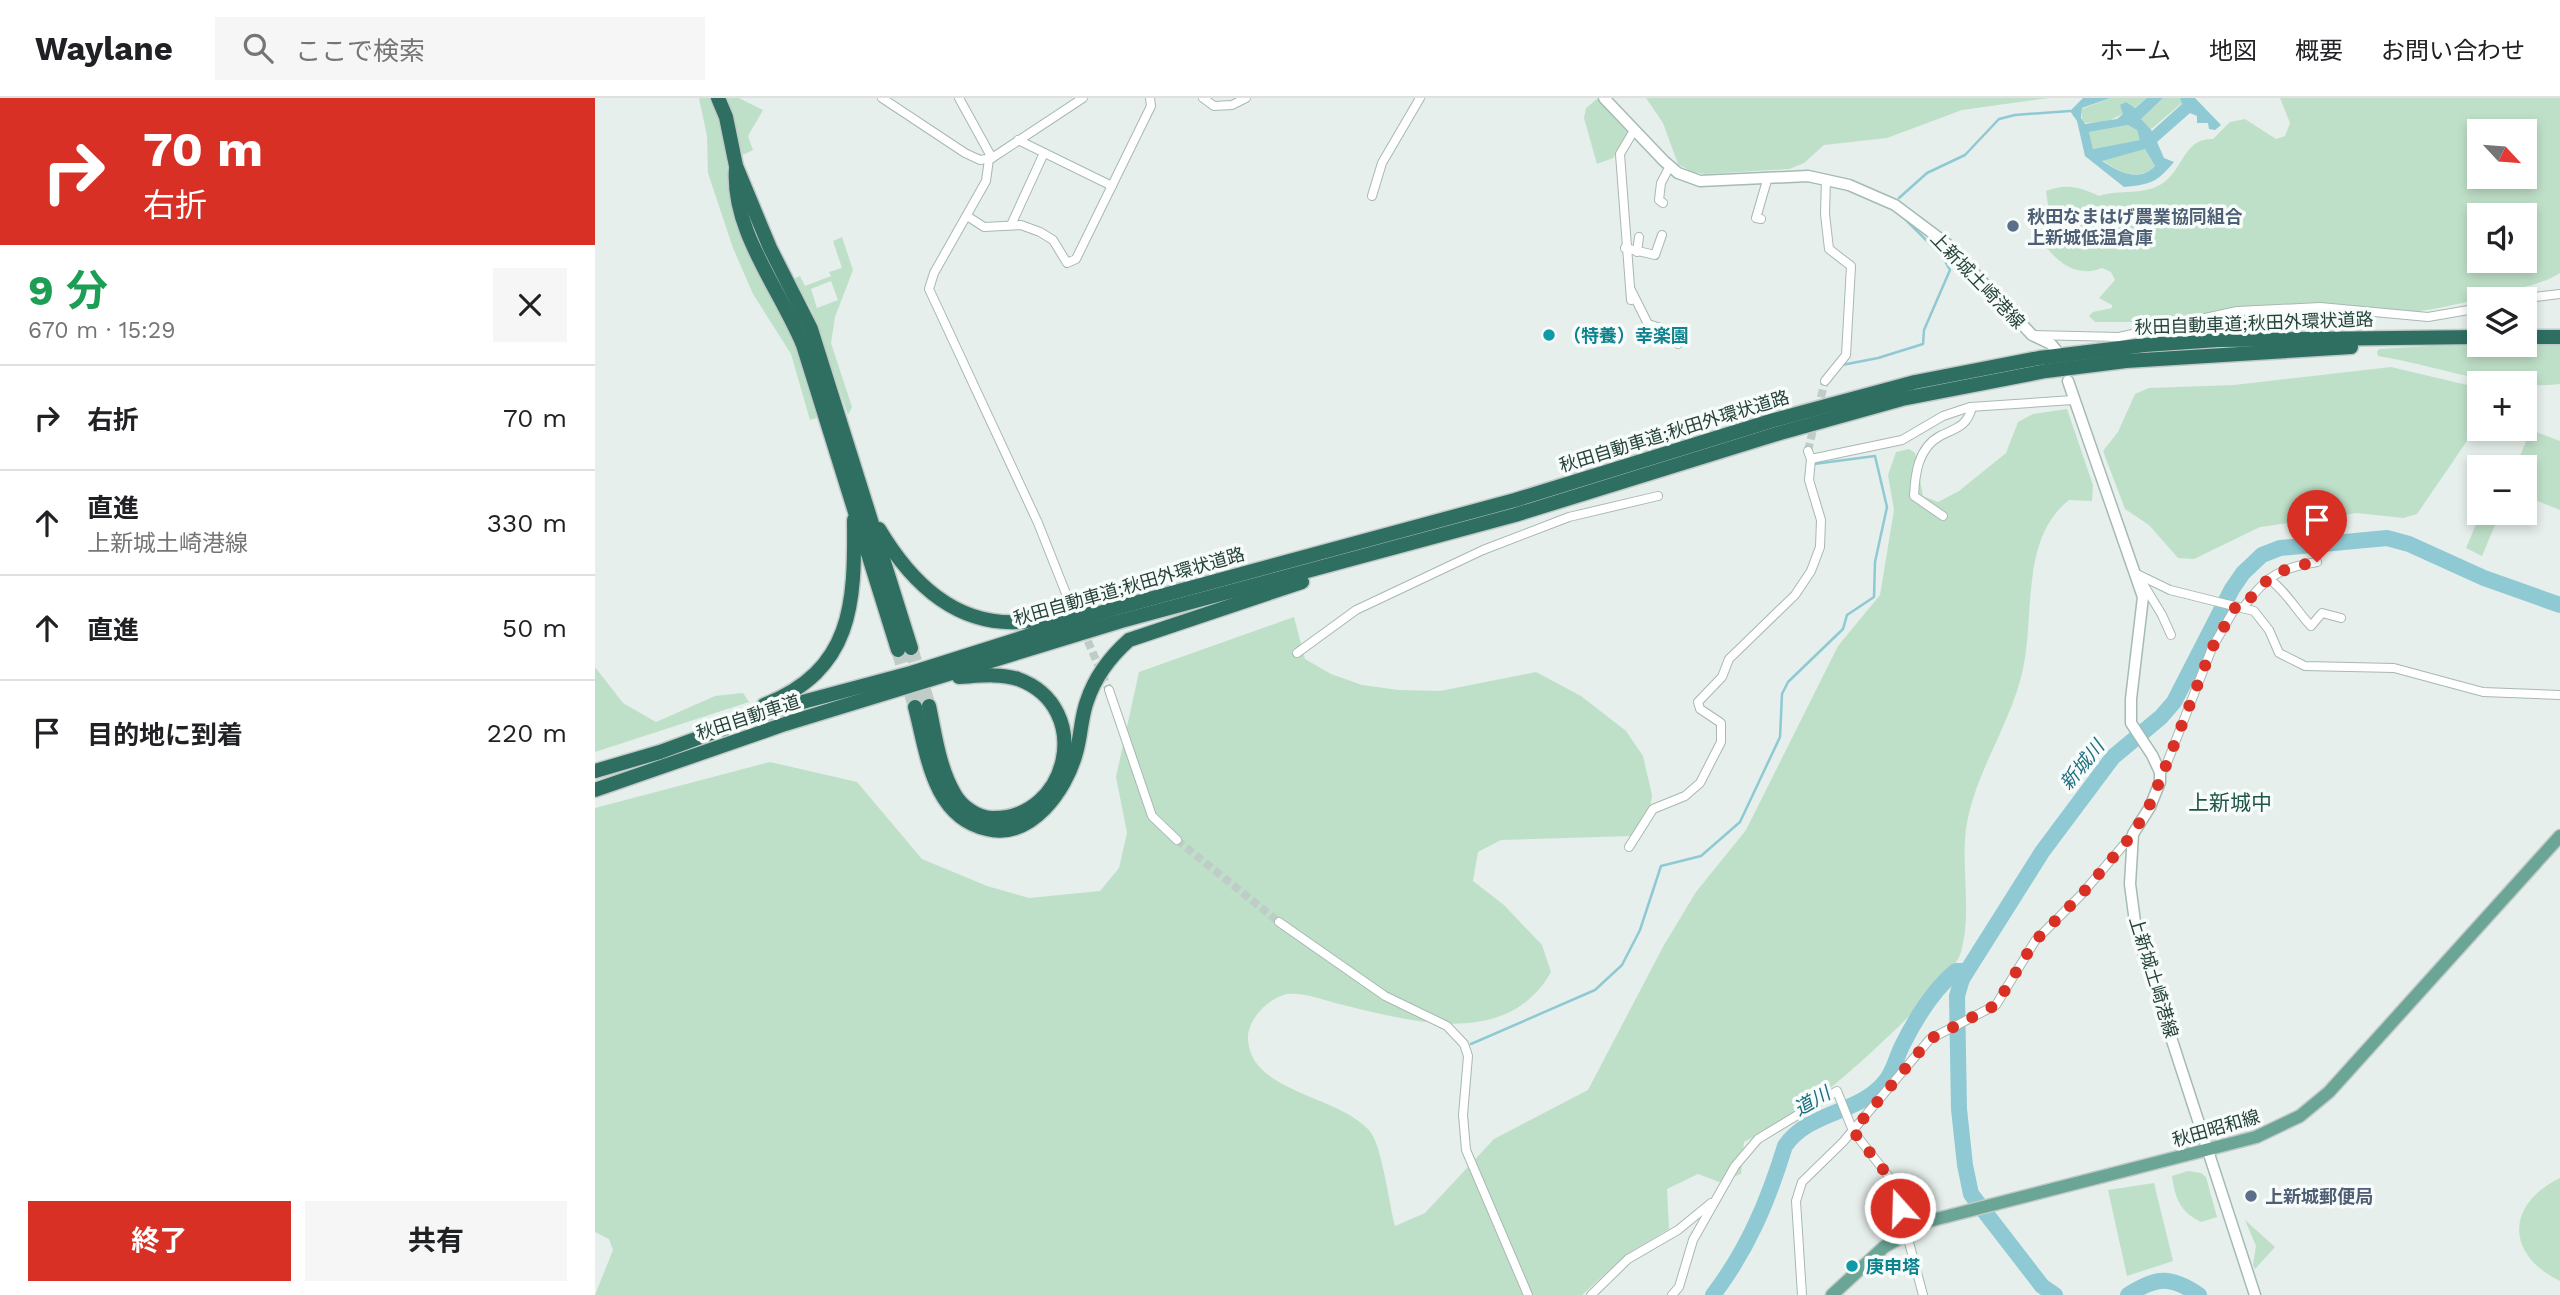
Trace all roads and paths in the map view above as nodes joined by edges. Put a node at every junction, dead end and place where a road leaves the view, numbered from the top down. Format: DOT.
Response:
graph roads {
  1 [pos="718,98"];
  2 [pos="882,98"];
  3 [pos="959,98"];
  4 [pos="1083,98"];
  5 [pos="1150,98"];
  6 [pos="1203,98"];
  7 [pos="1246,98"];
  8 [pos="1420,98"];
  9 [pos="1604,98"];
  10 [pos="1633,132"];
  11 [pos="1018,140"];
  12 [pos="1044,153"];
  13 [pos="991,159"];
  14 [pos="1670,166"];
  15 [pos="1768,177"];
  16 [pos="1826,179"];
  17 [pos="1112,186"];
  18 [pos="1372,196"];
  19 [pos="1663,203"];
  20 [pos="967,216"];
  21 [pos="1761,219"];
  22 [pos="1011,225"];
  23 [pos="1662,235"];
  24 [pos="1639,237"];
  25 [pos="1625,248"];
  26 [pos="1637,252"];
  27 [pos="1630,287"];
  28 [pos="2560,294"];
  29 [pos="2537,297"];
  30 [pos="1631,300"];
  31 [pos="2467,310"];
  32 [pos="2032,335"];
  33 [pos="2467,337"];
  34 [pos="2467,337"];
  35 [pos="2537,337"];
  36 [pos="2560,337"];
  37 [pos="1678,344"];
  38 [pos="2056,350"];
  39 [pos="1825,381"];
  40 [pos="2068,381"];
  41 [pos="2073,400"];
  42 [pos="1972,407"];
  43 [pos="1658,496"];
  44 [pos="860,504"];
  45 [pos="1943,516"];
  46 [pos="1436,537"];
  47 [pos="2317,562"];
  48 [pos="2137,574"];
  49 [pos="2269,579"];
  50 [pos="1203,582"];
  51 [pos="1067,596"];
  52 [pos="2236,608"];
  53 [pos="2341,618"];
  54 [pos="2171,635"];
  55 [pos="904,649"];
  56 [pos="1297,653"];
  57 [pos="913,679"];
  58 [pos="933,679"];
  59 [pos="1109,690"];
  60 [pos="2560,695"];
  61 [pos="595,766"];
  62 [pos="595,771"];
  63 [pos="2160,772"];
  64 [pos="595,790"];
  65 [pos="2133,834"];
  66 [pos="2560,836"];
  67 [pos="1177,839"];
  68 [pos="1629,847"];
  69 [pos="1279,922"];
  70 [pos="1853,1131"];
  71 [pos="2209,1150"];
  72 [pos="1716,1199"];
  73 [pos="1906,1234"];
  74 [pos="1528,1295"];
  75 [pos="1591,1295"];
  76 [pos="1672,1295"];
  77 [pos="1802,1295"];
  78 [pos="1832,1295"];
  79 [pos="1923,1295"];
  80 [pos="2255,1295"];
  1 -- 44 [label="highway"];
  2 -- 13 [label="street"];
  3 -- 13 [label="street"];
  4 -- 11 [label="street"];
  5 -- 17 [label="street"];
  6 -- 7 [label="street"];
  8 -- 18 [label="street"];
  9 -- 10 [label="main road, 上新城土崎港線"];
  10 -- 14 [label="main road, 上新城土崎港線"];
  10 -- 25 [label="street"];
  11 -- 12 [label="street"];
  11 -- 13 [label="street"];
  12 -- 17 [label="street"];
  12 -- 22 [label="street"];
  13 -- 20 [label="street"];
  14 -- 15 [label="main road, 上新城土崎港線"];
  14 -- 19 [label="street"];
  15 -- 16 [label="main road, 上新城土崎港線"];
  15 -- 21 [label="street"];
  16 -- 32 [label="main road, 上新城土崎港線"];
  16 -- 39 [label="street"];
  17 -- 22 [label="street"];
  20 -- 22 [label="street"];
  20 -- 51 [label="street"];
  23 -- 26 [label="street"];
  24 -- 26 [label="street"];
  25 -- 26 [label="street"];
  25 -- 27 [label="street"];
  27 -- 30 [label="street"];
  27 -- 37 [label="street"];
  28 -- 29 [label="street"];
  31 -- 32 [label="street"];
  32 -- 38 [label="main road, 上新城土崎港線"];
  33 -- 46 [label="highway, 秋田自動車道;秋田外環状道路"];
  34 -- 50 [label="highway, 秋田自動車道;秋田外環状道路"];
  35 -- 36 [label="highway"];
  40 -- 41 [label="main road"];
  41 -- 42 [label="street"];
  41 -- 48 [label="main road"];
  42 -- 45 [label="street"];
  42 -- 68 [label="street"];
  43 -- 56 [label="street"];
  44 -- 50 [label="highway"];
  44 -- 55 [label="highway"];
  44 -- 61 [label="highway"];
  46 -- 58 [label="highway, 秋田自動車道;秋田外環状道路"];
  46 -- 58 [label="highway"];
  47 -- 49 [label="street"];
  48 -- 52 [label="street"];
  48 -- 54 [label="street"];
  48 -- 63 [label="main road"];
  49 -- 52 [label="street"];
  49 -- 53 [label="street"];
  50 -- 57 [label="highway, 秋田自動車道;秋田外環状道路"];
  52 -- 60 [label="street"];
  52 -- 63 [label="street"];
  57 -- 58 [label="highway, 秋田自動車道;秋田外環状道路"];
  57 -- 62 [label="highway, 秋田自動車道"];
  57 -- 64 [label="highway, 秋田自動車道"];
  59 -- 67 [label="street"];
  63 -- 65 [label="main road, 上新城土崎港線"];
  65 -- 70 [label="street"];
  65 -- 71 [label="main road, 上新城土崎港線"];
  66 -- 71 [label="main road, 秋田昭和線"];
  69 -- 74 [label="street"];
  70 -- 72 [label="street"];
  70 -- 73 [label="street"];
  70 -- 77 [label="street"];
  71 -- 73 [label="main road, 秋田昭和線"];
  71 -- 80 [label="main road, 上新城土崎港線"];
  72 -- 75 [label="street"];
  72 -- 76 [label="street"];
  73 -- 78 [label="main road, 秋田昭和線"];
  73 -- 79 [label="street"];
}
